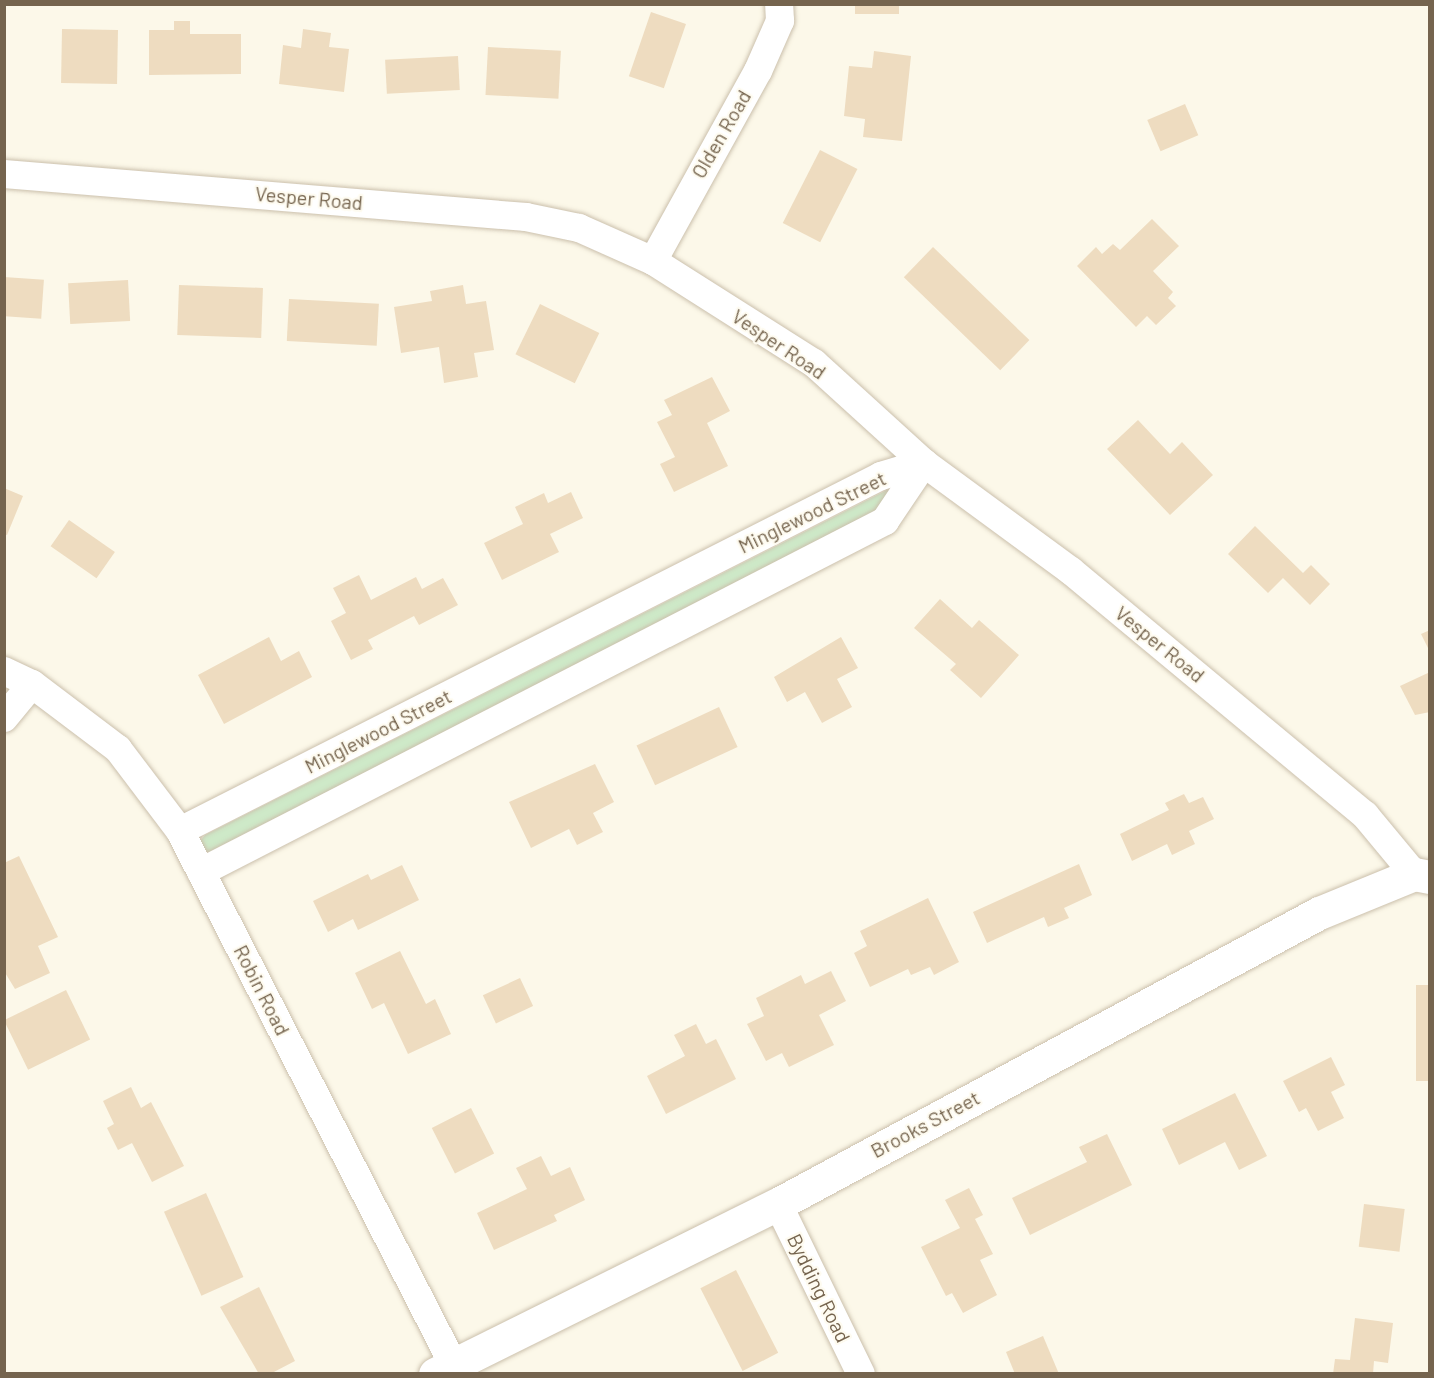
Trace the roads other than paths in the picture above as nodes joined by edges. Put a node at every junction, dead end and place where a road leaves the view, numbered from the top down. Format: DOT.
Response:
graph roads {
  1 [pos="779,4"];
  2 [pos="4,174"];
  3 [pos="653,261"];
  4 [pos="924,463"];
  5 [pos="4,671"];
  6 [pos="33,684"];
  7 [pos="4,718"];
  8 [pos="180,831"];
  9 [pos="201,872"];
  10 [pos="1422,876"];
  11 [pos="778,1204"];
  12 [pos="444,1369"];
  13 [pos="861,1374"];
  1 -- 3 [label="street, Olden Road"];
  2 -- 3 [label="street, Vesper Road"];
  3 -- 4 [label="street, Vesper Road"];
  4 -- 8 [label="street, Minglewood Street"];
  4 -- 9 [label="street, Minglewood Street"];
  4 -- 10 [label="street, Vesper Road"];
  5 -- 6 [label="street, Robin Road"];
  6 -- 7 [label="street"];
  6 -- 8 [label="street, Robin Road"];
  8 -- 9 [label="street, Robin Road"];
  9 -- 12 [label="street, Robin Road"];
  10 -- 11 [label="street, Brooks Street"];
  11 -- 12 [label="street, Brooks Street"];
  11 -- 13 [label="street, Bydding Road"];
}
